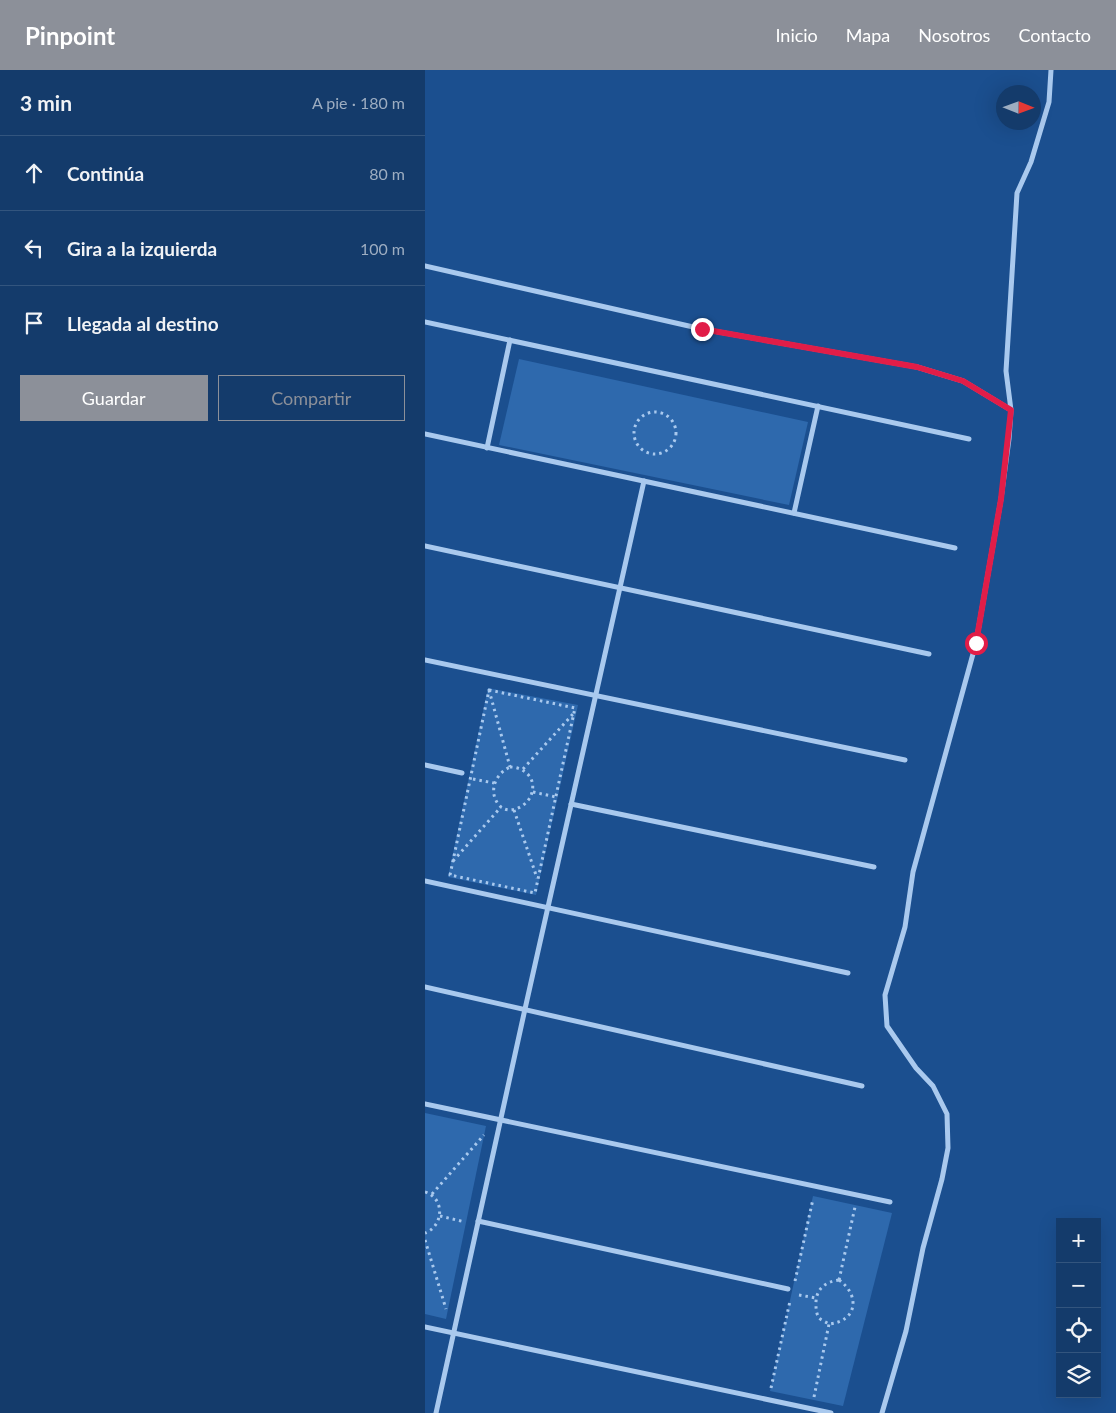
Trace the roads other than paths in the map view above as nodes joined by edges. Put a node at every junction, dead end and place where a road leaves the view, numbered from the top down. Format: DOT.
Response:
graph roads {
  1 [pos="1051,70"];
  2 [pos="425,266"];
  3 [pos="425,322"];
  4 [pos="510,340"];
  5 [pos="818,406"];
  6 [pos="1011,410"];
  7 [pos="425,434"];
  8 [pos="969,439"];
  9 [pos="487,448"];
  10 [pos="644,481"];
  11 [pos="794,513"];
  12 [pos="425,546"];
  13 [pos="955,548"];
  14 [pos="620,588"];
  15 [pos="929,654"];
  16 [pos="425,660"];
  17 [pos="595,697"];
  18 [pos="905,760"];
  19 [pos="425,764"];
  20 [pos="462,773"];
  21 [pos="571,804"];
  22 [pos="874,868"];
  23 [pos="425,881"];
  24 [pos="547,908"];
  25 [pos="848,973"];
  26 [pos="425,987"];
  27 [pos="525,1009"];
  28 [pos="861,1086"];
  29 [pos="425,1104"];
  30 [pos="501,1121"];
  31 [pos="890,1202"];
  32 [pos="478,1222"];
  33 [pos="788,1289"];
  34 [pos="425,1327"];
  35 [pos="454,1334"];
  36 [pos="436,1413"];
  37 [pos="831,1413"];
  38 [pos="882,1413"];
  1 -- 6 [label="street"];
  2 -- 6 [label="street"];
  3 -- 4 [label="street"];
  4 -- 5 [label="street"];
  4 -- 9 [label="street"];
  5 -- 8 [label="street"];
  5 -- 11 [label="street"];
  6 -- 38 [label="street"];
  7 -- 9 [label="street"];
  9 -- 10 [label="street"];
  10 -- 11 [label="street"];
  10 -- 14 [label="street"];
  11 -- 13 [label="street"];
  12 -- 14 [label="street"];
  14 -- 15 [label="street"];
  14 -- 17 [label="street"];
  16 -- 17 [label="street"];
  17 -- 18 [label="street"];
  17 -- 21 [label="street"];
  19 -- 20 [label="street"];
  21 -- 22 [label="street"];
  21 -- 24 [label="street"];
  23 -- 24 [label="street"];
  24 -- 25 [label="street"];
  24 -- 27 [label="street"];
  26 -- 27 [label="street"];
  27 -- 28 [label="street"];
  27 -- 30 [label="street"];
  29 -- 30 [label="street"];
  30 -- 31 [label="street"];
  30 -- 32 [label="street"];
  32 -- 33 [label="street"];
  32 -- 35 [label="street"];
  34 -- 35 [label="street"];
  35 -- 36 [label="street"];
  35 -- 37 [label="street"];
}
